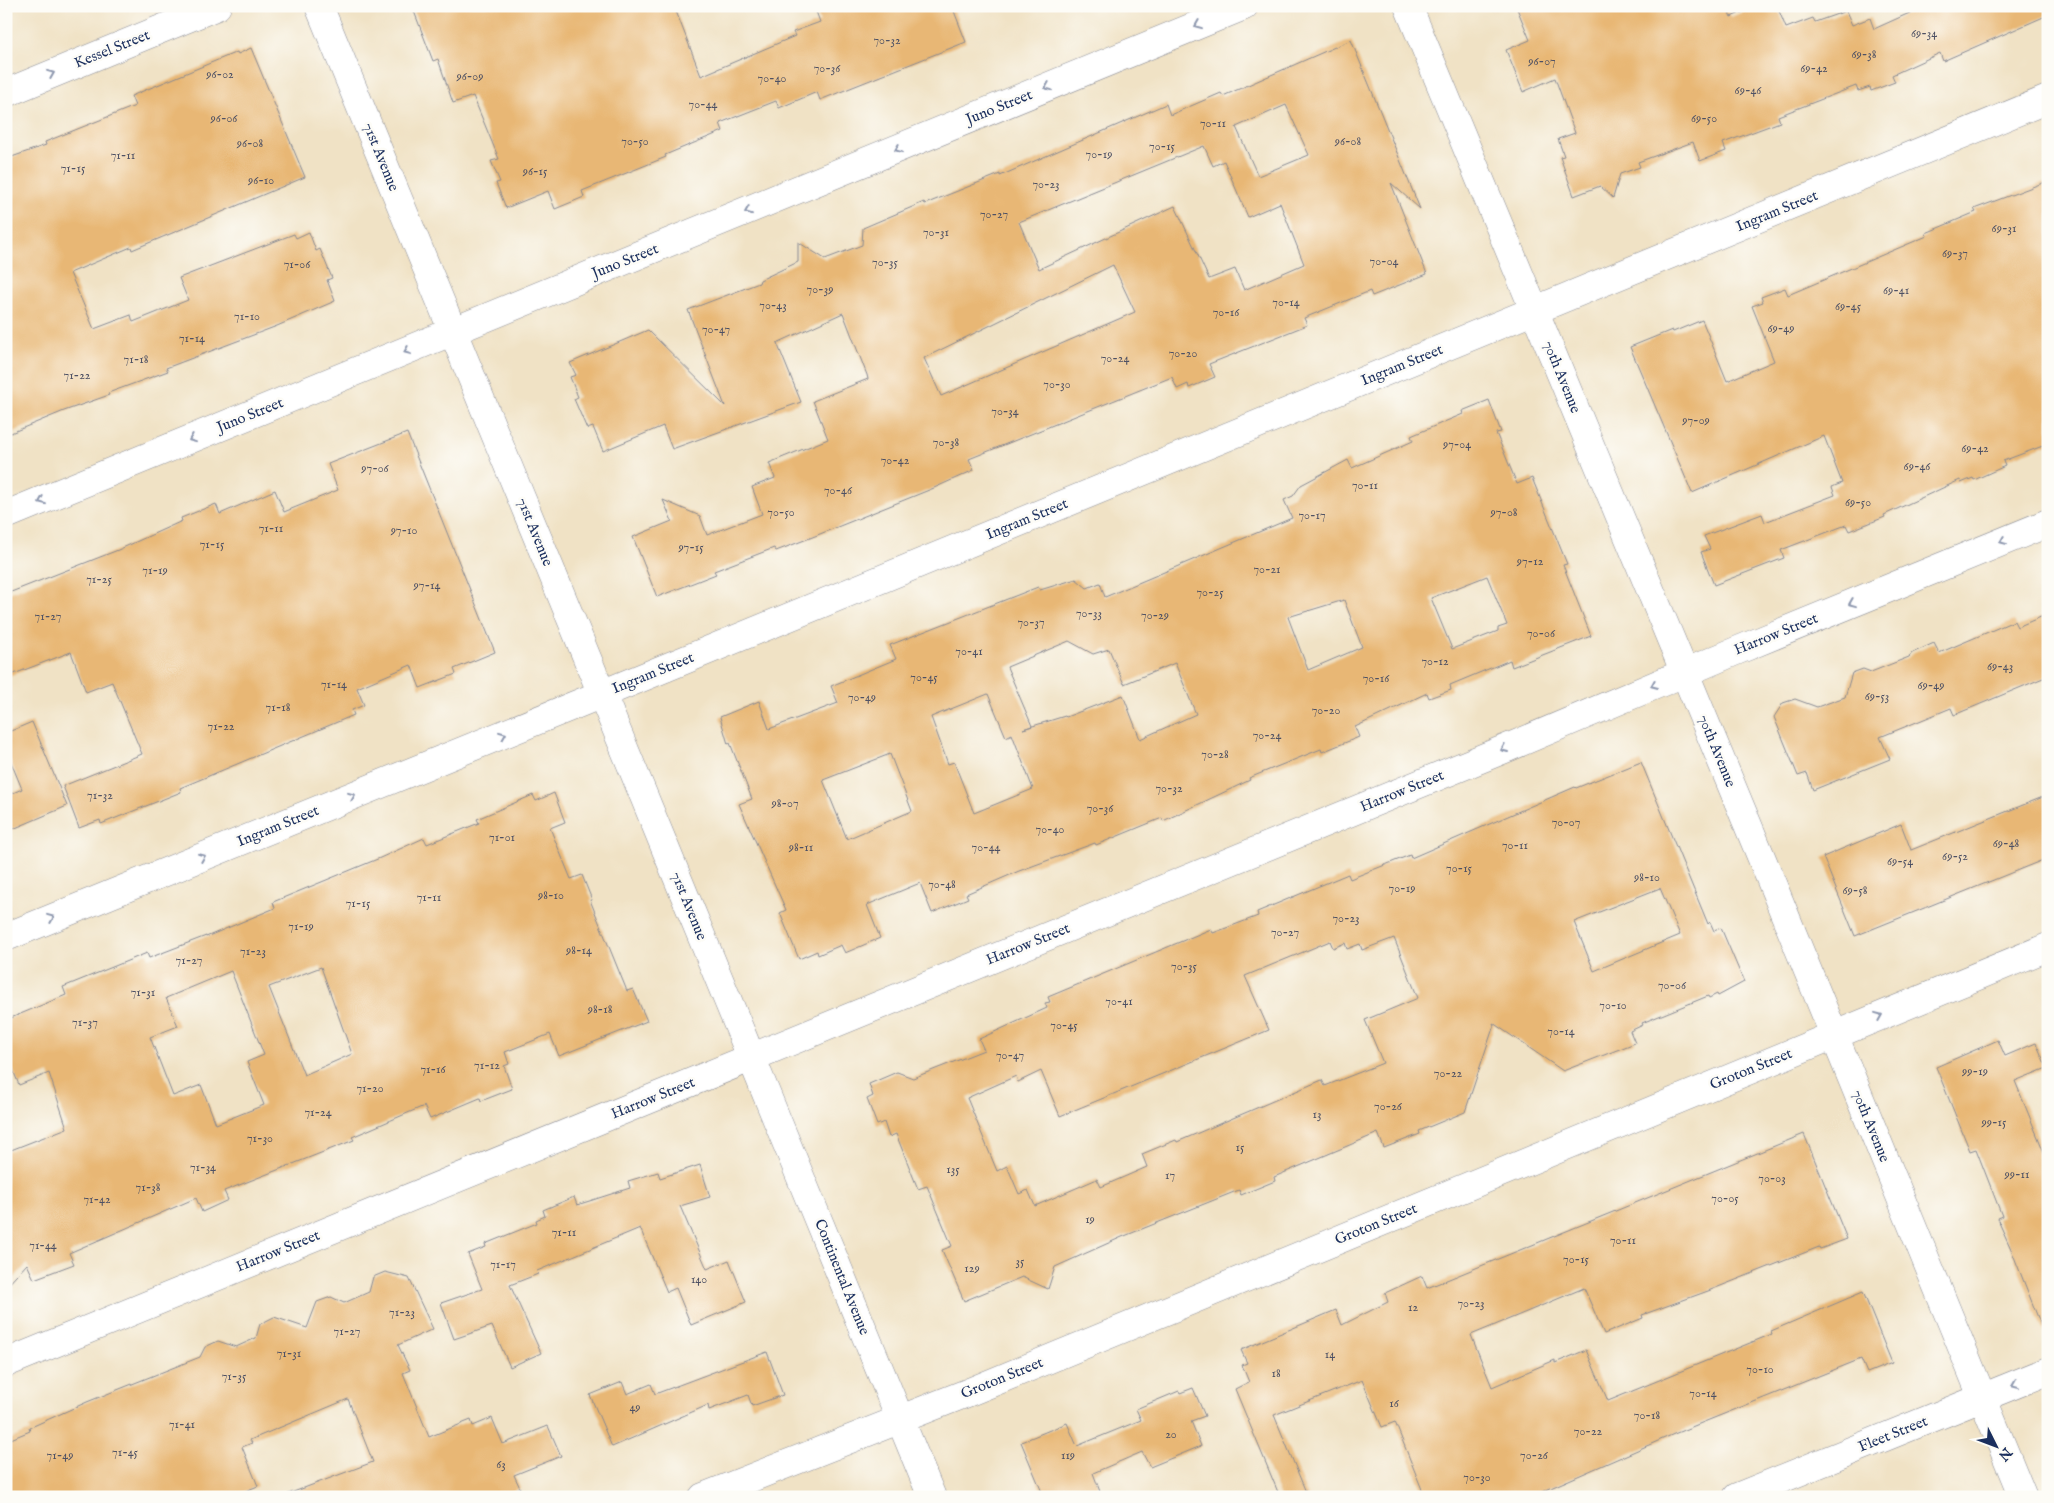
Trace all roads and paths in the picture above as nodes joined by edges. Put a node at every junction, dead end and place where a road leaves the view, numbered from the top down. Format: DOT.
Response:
graph roads {
  1 [pos="217,6"];
  2 [pos="319,6"];
  3 [pos="1244,6"];
  4 [pos="1408,6"];
  5 [pos="6,93"];
  6 [pos="2048,99"];
  7 [pos="1535,310"];
  8 [pos="452,332"];
  9 [pos="6,515"];
  10 [pos="2048,523"];
  11 [pos="1684,672"];
  12 [pos="602,694"];
  13 [pos="6,937"];
  14 [pos="2048,947"];
  15 [pos="1834,1035"];
  16 [pos="751,1058"];
  17 [pos="6,1363"];
  18 [pos="2048,1371"];
  19 [pos="1982,1398"];
  20 [pos="900,1420"];
  21 [pos="703,1497"];
  22 [pos="932,1497"];
  23 [pos="1737,1497"];
  24 [pos="2023,1497"];
  5 -- 1 [label="street, Kessel Street, one-way"];
  2 -- 8 [label="street, 71st Avenue"];
  3 -- 8 [label="street, Juno Street, one-way"];
  4 -- 7 [label="street, 70th Avenue"];
  6 -- 7 [label="street, Ingram Street"];
  7 -- 11 [label="street, 70th Avenue"];
  7 -- 12 [label="street, Ingram Street"];
  8 -- 9 [label="street, Juno Street, one-way"];
  8 -- 12 [label="street, 71st Avenue"];
  10 -- 11 [label="street, Harrow Street, one-way"];
  11 -- 15 [label="street, 70th Avenue"];
  11 -- 16 [label="street, Harrow Street, one-way"];
  13 -- 12 [label="street, Ingram Street, one-way"];
  12 -- 16 [label="street, 71st Avenue"];
  15 -- 14 [label="street, Groton Street, one-way"];
  15 -- 19 [label="street, 70th Avenue"];
  15 -- 20 [label="street, Groton Street"];
  16 -- 17 [label="street, Harrow Street"];
  16 -- 20 [label="street, Continental Avenue"];
  18 -- 19 [label="street, Fleet Street, one-way"];
  19 -- 23 [label="street, Fleet Street"];
  19 -- 24 [label="street, 70th Avenue"];
  20 -- 21 [label="street, Groton Street"];
  20 -- 22 [label="street, Continental Avenue"];
}
